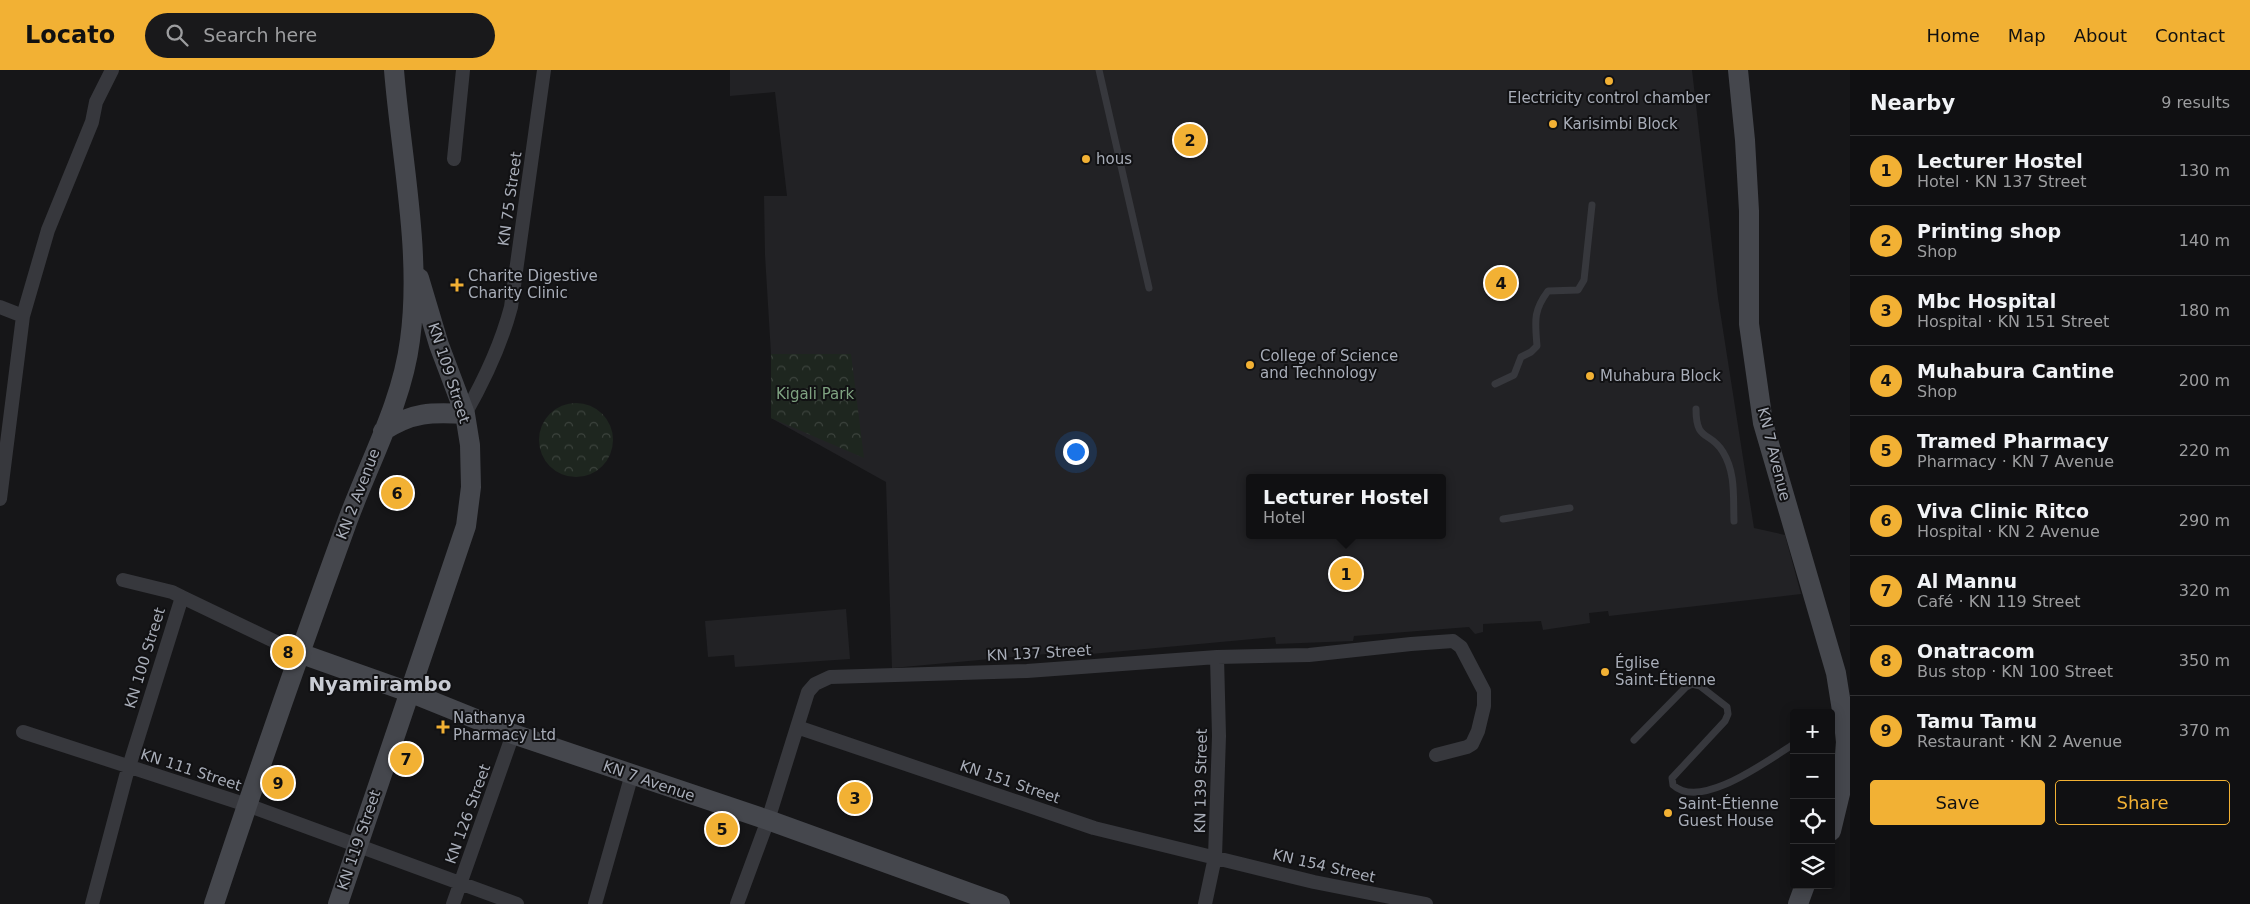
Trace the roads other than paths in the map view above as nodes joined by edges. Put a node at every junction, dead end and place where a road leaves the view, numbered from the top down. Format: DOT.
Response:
graph roads {
  1 [pos="112,70"];
  2 [pos="394,70"];
  3 [pos="463,70"];
  4 [pos="544,70"];
  5 [pos="1099,70"];
  6 [pos="1738,70"];
  7 [pos="454,160"];
  8 [pos="1592,205"];
  9 [pos="413,256"];
  10 [pos="1148,288"];
  11 [pos="0,307"];
  12 [pos="23,316"];
  13 [pos="1495,384"];
  14 [pos="1696,409"];
  15 [pos="465,414"];
  16 [pos="384,431"];
  17 [pos="0,499"];
  18 [pos="1570,508"];
  19 [pos="1503,519"];
  20 [pos="1734,521"];
  21 [pos="123,580"];
  22 [pos="182,597"];
  23 [pos="299,653"];
  24 [pos="1217,657"];
  25 [pos="409,692"];
  26 [pos="797,727"];
  27 [pos="23,732"];
  28 [pos="513,734"];
  29 [pos="1634,740"];
  30 [pos="1790,746"];
  31 [pos="1436,755"];
  32 [pos="129,767"];
  33 [pos="632,774"];
  34 [pos="247,805"];
  35 [pos="1835,814"];
  36 [pos="768,820"];
  37 [pos="358,846"];
  38 [pos="1215,856"];
  39 [pos="460,882"];
  40 [pos="1804,889"];
  41 [pos="92,904"];
  42 [pos="214,904"];
  43 [pos="338,904"];
  44 [pos="454,904"];
  45 [pos="517,904"];
  46 [pos="595,904"];
  47 [pos="737,904"];
  48 [pos="1000,904"];
  49 [pos="1205,904"];
  50 [pos="1426,904"];
  51 [pos="1798,904"];
  1 -- 12 [label="street"];
  2 -- 9 [label="main road, KN 2 Avenue"];
  3 -- 7 [label="street"];
  4 -- 15 [label="street, KN 75 Street"];
  5 -- 10 [label="lane"];
  6 -- 35 [label="main road, KN 7 Avenue"];
  8 -- 13 [label="lane"];
  9 -- 15 [label="main road, KN 109 Street"];
  9 -- 16 [label="main road, KN 2 Avenue"];
  11 -- 12 [label="street"];
  12 -- 17 [label="street"];
  14 -- 20 [label="lane"];
  15 -- 16 [label="main road"];
  15 -- 25 [label="main road, KN 109 Street"];
  16 -- 23 [label="main road, KN 2 Avenue"];
  18 -- 19 [label="lane"];
  21 -- 22 [label="street"];
  22 -- 23 [label="street, KN 100 Street"];
  22 -- 32 [label="street, KN 100 Street"];
  23 -- 25 [label="main road, KN 7 Avenue"];
  23 -- 34 [label="main road, KN 2 Avenue"];
  24 -- 26 [label="street, KN 137 Street"];
  24 -- 31 [label="street, KN 137 Street"];
  24 -- 38 [label="street, KN 139 Street"];
  25 -- 28 [label="main road, KN 7 Avenue"];
  25 -- 37 [label="main road, KN 119 Street"];
  26 -- 36 [label="street, KN 137 Street"];
  26 -- 38 [label="street, KN 151 Street"];
  27 -- 32 [label="street, KN 111 Street"];
  28 -- 33 [label="main road, KN 7 Avenue"];
  28 -- 39 [label="street, KN 126 Street"];
  29 -- 30 [label="lane"];
  32 -- 34 [label="street, KN 111 Street"];
  32 -- 41 [label="street, KN 100 Street"];
  33 -- 36 [label="main road, KN 7 Avenue"];
  33 -- 46 [label="street"];
  34 -- 37 [label="street, KN 111 Street"];
  34 -- 42 [label="main road, KN 2 Avenue"];
  36 -- 47 [label="street, KN 137 Street"];
  36 -- 48 [label="main road, KN 7 Avenue"];
  37 -- 39 [label="street, KN 111 Street"];
  37 -- 43 [label="main road, KN 119 Street"];
  38 -- 49 [label="street, KN 139 Street"];
  38 -- 50 [label="street, KN 154 Street"];
  39 -- 44 [label="street, KN 126 Street"];
  39 -- 45 [label="street, KN 111 Street"];
  40 -- 51 [label="main road"];
}
